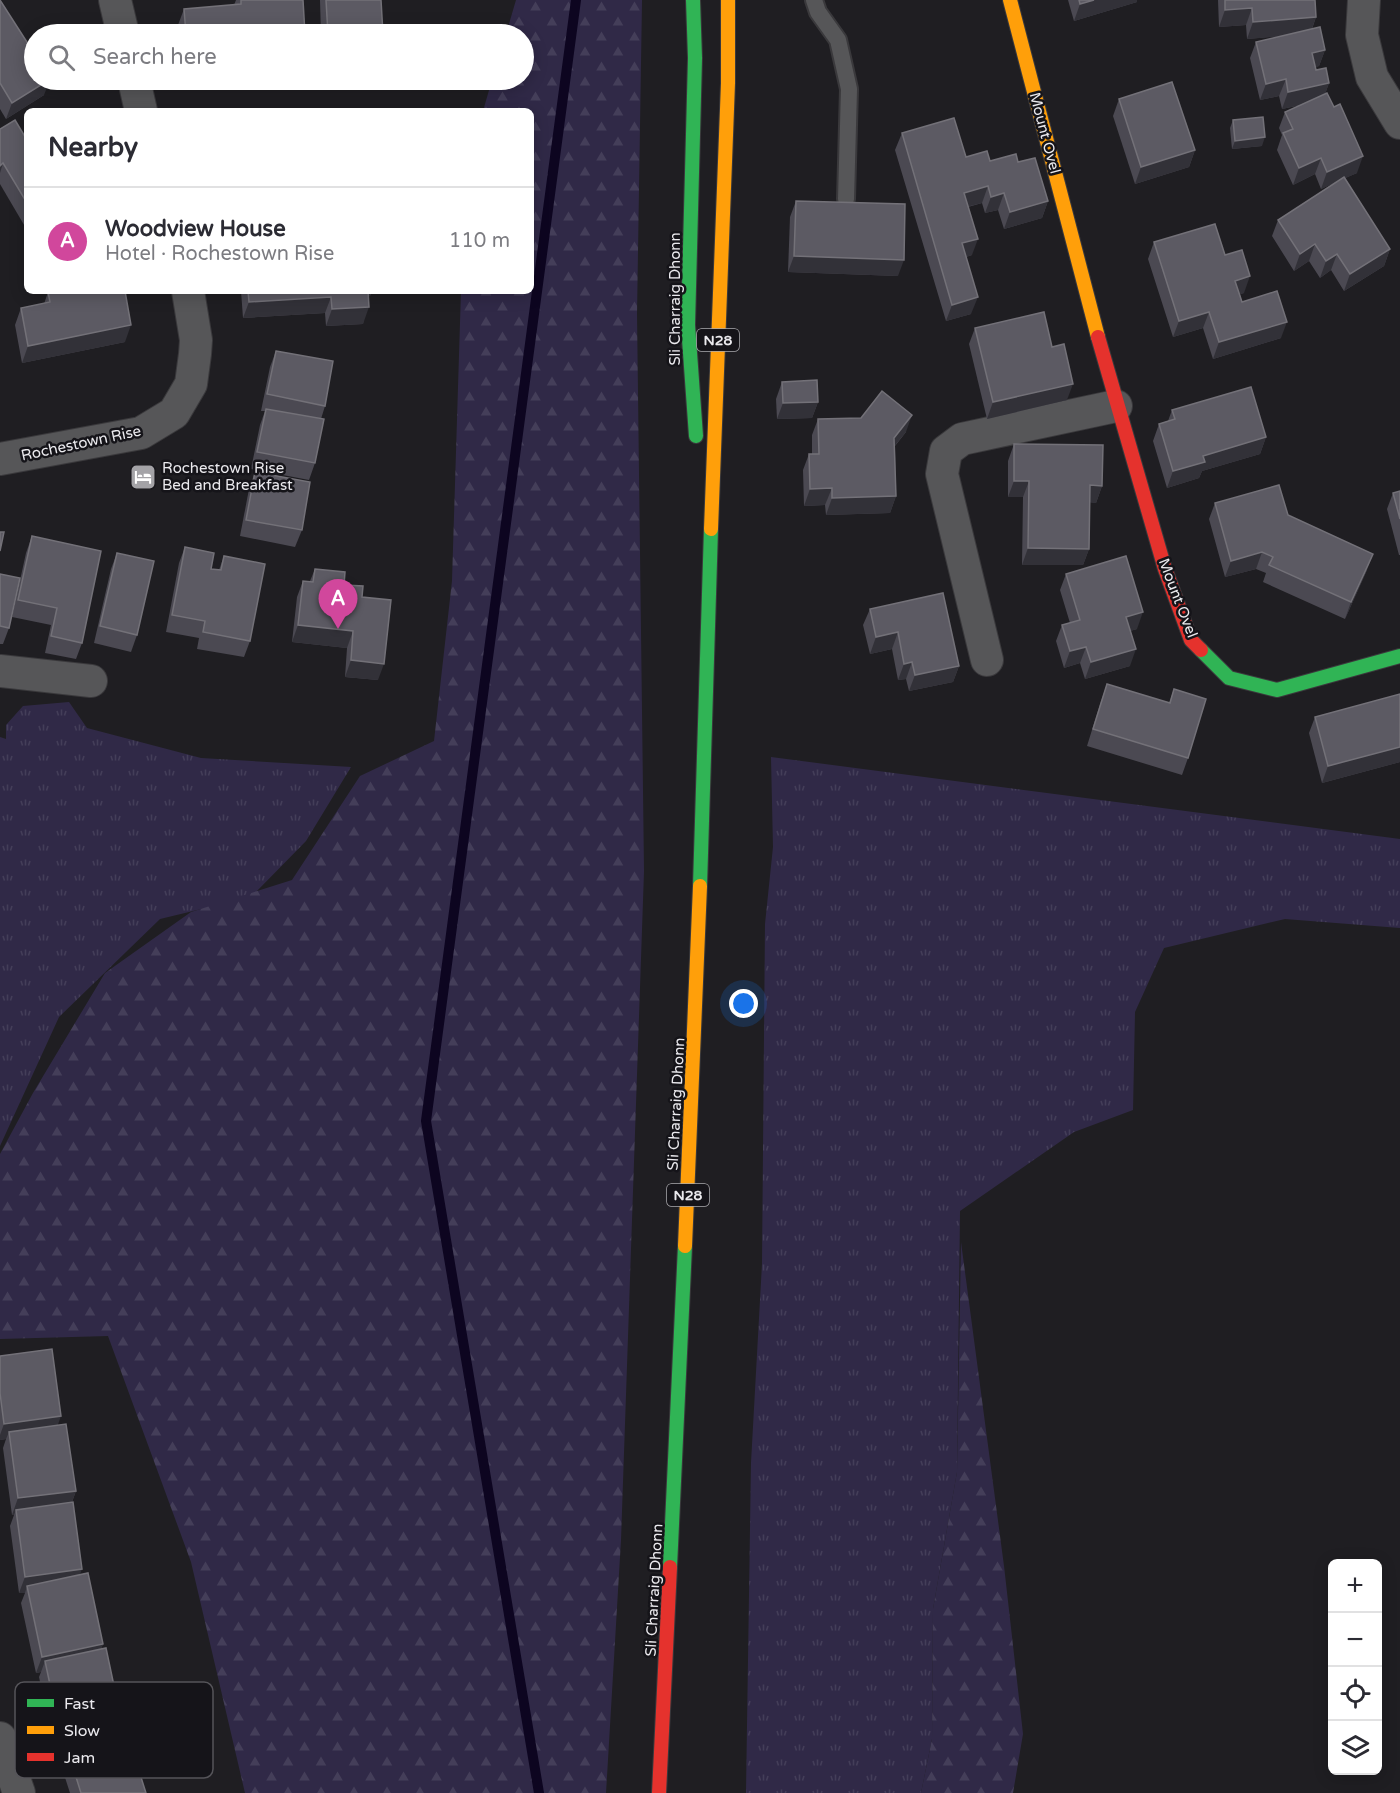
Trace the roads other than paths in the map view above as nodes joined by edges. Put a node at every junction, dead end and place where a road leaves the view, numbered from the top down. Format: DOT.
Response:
graph roads {
  1 [pos="115,0"];
  2 [pos="693,0"];
  3 [pos="728,0"];
  4 [pos="814,0"];
  5 [pos="1010,0"];
  6 [pos="1364,0"];
  7 [pos="121,24"];
  8 [pos="136,90"];
  9 [pos="140,108"];
  10 [pos="1400,123"];
  11 [pos="846,199"];
  12 [pos="188,294"];
  13 [pos="1116,406"];
  14 [pos="0,459"];
  15 [pos="708,597"];
  16 [pos="1400,656"];
  17 [pos="987,660"];
  18 [pos="0,671"];
  19 [pos="91,681"];
  20 [pos="0,1738"];
  21 [pos="20,1793"];
  22 [pos="659,1793"];
  1 -- 7 [label="street"];
  2 -- 15 [label="main road, Sli Charraig Dhonn / N28"];
  3 -- 15 [label="main road, Sli Charraig Dhonn / N28"];
  4 -- 11 [label="lane"];
  5 -- 13 [label="main road, Mount Ovel"];
  6 -- 10 [label="street"];
  8 -- 9 [label="street"];
  12 -- 14 [label="street, Rochestown Rise"];
  13 -- 16 [label="main road, Mount Ovel"];
  13 -- 17 [label="street"];
  15 -- 22 [label="main road, Sli Charraig Dhonn / N28"];
  18 -- 19 [label="street"];
  20 -- 21 [label="street"];
}
